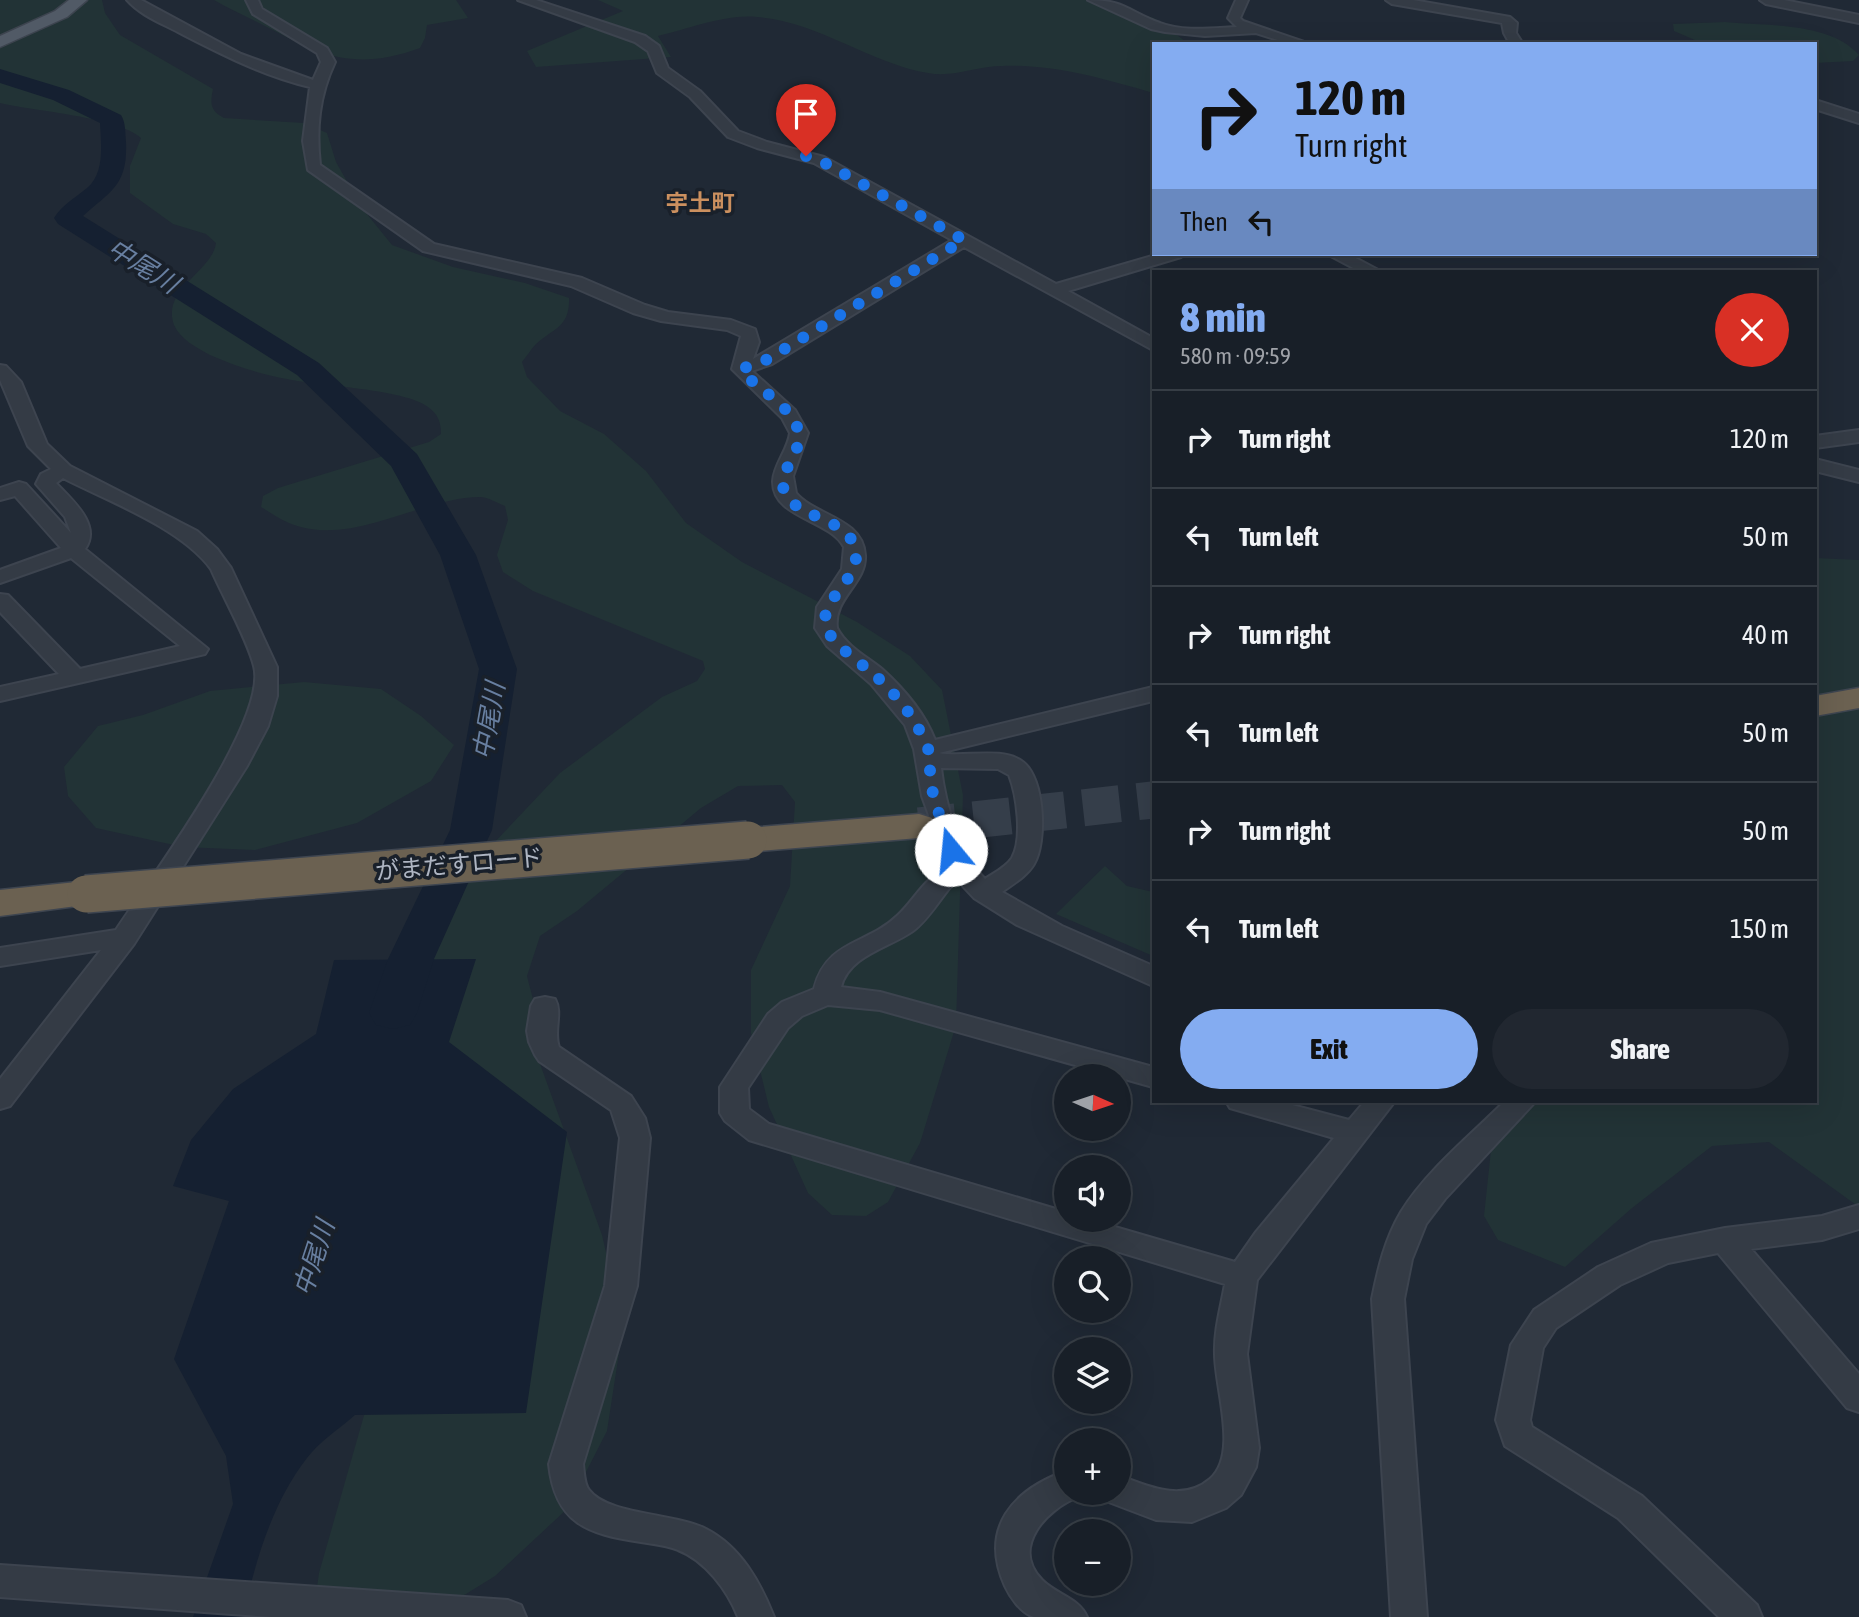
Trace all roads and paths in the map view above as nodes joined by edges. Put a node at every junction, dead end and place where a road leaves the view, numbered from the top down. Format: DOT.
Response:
graph roads {
  1 [pos="79,0"];
  2 [pos="121,0"];
  3 [pos="133,0"];
  4 [pos="252,0"];
  5 [pos="524,0"];
  6 [pos="1094,0"];
  7 [pos="1242,0"];
  8 [pos="1392,0"];
  9 [pos="1766,0"];
  10 [pos="161,18"];
  11 [pos="1859,19"];
  12 [pos="1255,30"];
  13 [pos="1297,42"];
  14 [pos="1516,42"];
  15 [pos="0,43"];
  16 [pos="317,85"];
  17 [pos="1817,105"];
  18 [pos="1859,119"];
  19 [pos="964,240"];
  20 [pos="1168,256"];
  21 [pos="1339,256"];
  22 [pos="1370,270"];
  23 [pos="1055,290"];
  24 [pos="1152,344"];
  25 [pos="741,369"];
  26 [pos="0,370"];
  27 [pos="1859,436"];
  28 [pos="1817,442"];
  29 [pos="1817,466"];
  30 [pos="63,470"];
  31 [pos="1859,476"];
  32 [pos="0,494"];
  33 [pos="74,550"];
  34 [pos="0,577"];
  35 [pos="0,600"];
  36 [pos="75,677"];
  37 [pos="0,694"];
  38 [pos="1152,694"];
  39 [pos="1859,698"];
  40 [pos="1817,706"];
  41 [pos="929,754"];
  42 [pos="919,826"];
  43 [pos="963,871"];
  44 [pos="984,892"];
  45 [pos="0,903"];
  46 [pos="125,938"];
  47 [pos="0,957"];
  48 [pos="1152,977"];
  49 [pos="825,995"];
  50 [pos="545,1006"];
  51 [pos="1152,1077"];
  52 [pos="0,1099"];
  53 [pos="1247,1103"];
  54 [pos="1379,1103"];
  55 [pos="1520,1103"];
  56 [pos="1355,1132"];
  57 [pos="1859,1217"];
  58 [pos="1725,1240"];
  59 [pos="1242,1278"];
  60 [pos="1859,1398"];
  61 [pos="1054,1491"];
  62 [pos="1131,1495"];
  63 [pos="4,1581"];
  64 [pos="508,1617"];
  65 [pos="757,1617"];
  66 [pos="1069,1617"];
  67 [pos="1409,1617"];
  68 [pos="1744,1617"];
  1 -- 15 [label="main road"];
  2 -- 10 [label="street"];
  3 -- 10 [label="street"];
  4 -- 16 [label="street"];
  5 -- 19 [label="street"];
  6 -- 12 [label="street"];
  7 -- 12 [label="street"];
  8 -- 14 [label="street"];
  9 -- 11 [label="street"];
  10 -- 16 [label="street"];
  12 -- 13 [label="street"];
  16 -- 25 [label="street"];
  17 -- 18 [label="street"];
  19 -- 23 [label="street"];
  19 -- 25 [label="street"];
  20 -- 23 [label="street"];
  21 -- 22 [label="street"];
  23 -- 24 [label="street"];
  25 -- 41 [label="street"];
  26 -- 30 [label="street"];
  27 -- 28 [label="street"];
  29 -- 31 [label="street"];
  30 -- 33 [label="street"];
  30 -- 46 [label="street"];
  32 -- 33 [label="street"];
  33 -- 34 [label="street"];
  33 -- 36 [label="street"];
  35 -- 36 [label="street"];
  36 -- 37 [label="street"];
  38 -- 41 [label="street"];
  39 -- 40 [label="highway"];
  41 -- 43 [label="street"];
  41 -- 44 [label="street"];
  42 -- 45 [label="highway, がまだすロード, bridge"];
  43 -- 44 [label="street"];
  43 -- 49 [label="street"];
  44 -- 48 [label="street"];
  46 -- 47 [label="street"];
  46 -- 52 [label="street"];
  49 -- 51 [label="street"];
  49 -- 59 [label="street"];
  50 -- 65 [label="street"];
  53 -- 56 [label="street"];
  54 -- 56 [label="street"];
  55 -- 67 [label="street"];
  56 -- 59 [label="street"];
  57 -- 58 [label="street"];
  58 -- 60 [label="street"];
  58 -- 68 [label="street"];
  59 -- 62 [label="street"];
  61 -- 66 [label="street"];
  63 -- 64 [label="street"];
}
